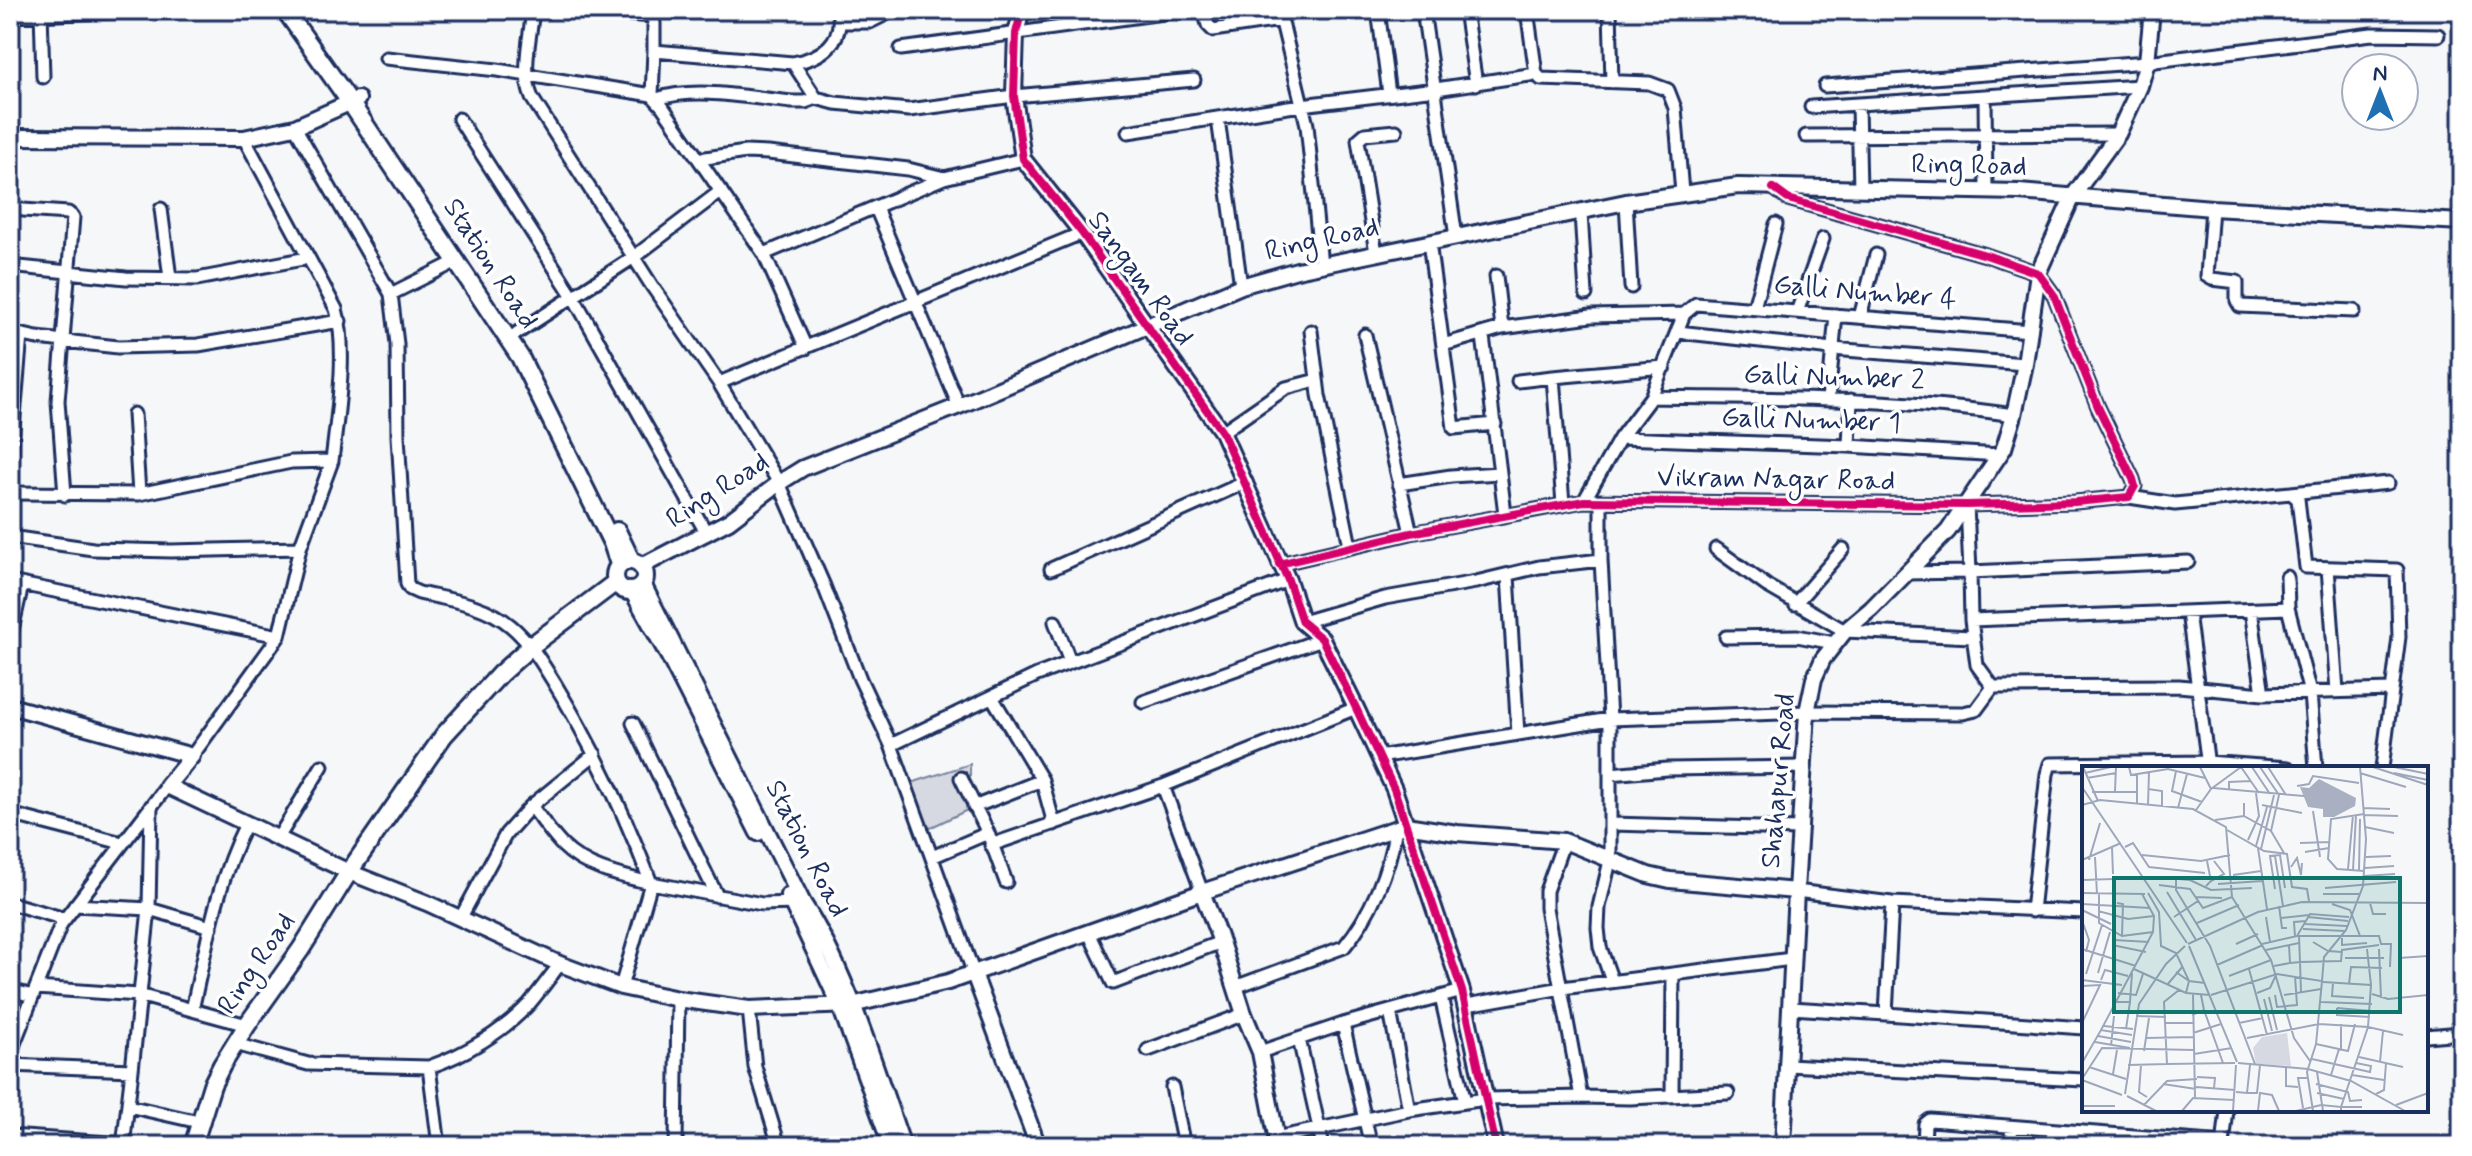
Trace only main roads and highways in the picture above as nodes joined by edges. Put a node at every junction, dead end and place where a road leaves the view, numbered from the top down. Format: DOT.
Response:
graph roads {
  1 [pos="285,10"];
  2 [pos="295,10"];
  3 [pos="1022,10"];
  4 [pos="2152,10"];
  5 [pos="354,100"];
  6 [pos="10,137"];
  7 [pos="2073,196"];
  8 [pos="2455,222"];
  9 [pos="1147,326"];
  10 [pos="631,563"];
  11 [pos="616,582"];
  12 [pos="638,588"];
  13 [pos="10,706"];
  14 [pos="1401,827"];
  15 [pos="349,872"];
  16 [pos="1796,891"];
  17 [pos="1202,892"];
  18 [pos="974,974"];
  19 [pos="846,1005"];
  20 [pos="1277,1142"];
  21 [pos="193,1146"];
  22 [pos="891,1146"];
  23 [pos="903,1146"];
  24 [pos="1038,1146"];
  25 [pos="1496,1146"];
  26 [pos="1783,1146"];
  1 -- 5 [label="main road, Station Road"];
  2 -- 5 [label="main road, Station Road"];
  3 -- 9 [label="main road, Sangam Road"];
  4 -- 7 [label="main road, Shahapur Road"];
  5 -- 6 [label="main road"];
  5 -- 10 [label="main road, Station Road"];
  5 -- 10 [label="main road, Station Road"];
  7 -- 8 [label="main road, Ring Road"];
  7 -- 9 [label="main road, Ring Road"];
  7 -- 16 [label="main road, Shahapur Road"];
  9 -- 10 [label="main road, Ring Road"];
  9 -- 14 [label="main road, Sangam Road"];
  10 -- 11 [label="main road"];
  10 -- 12 [label="main road"];
  11 -- 12 [label="main road"];
  11 -- 15 [label="main road, Ring Road"];
  12 -- 19 [label="main road, Station Road"];
  13 -- 15 [label="main road"];
  14 -- 16 [label="main road"];
  14 -- 17 [label="main road"];
  14 -- 25 [label="main road"];
  15 -- 19 [label="main road"];
  15 -- 21 [label="main road, Ring Road"];
  16 -- 26 [label="main road, Shahapur Road"];
  17 -- 18 [label="main road"];
  17 -- 20 [label="main road"];
  18 -- 19 [label="main road"];
  18 -- 24 [label="main road"];
  19 -- 22 [label="main road, Station Road"];
  19 -- 23 [label="main road, Station Road"];
}
